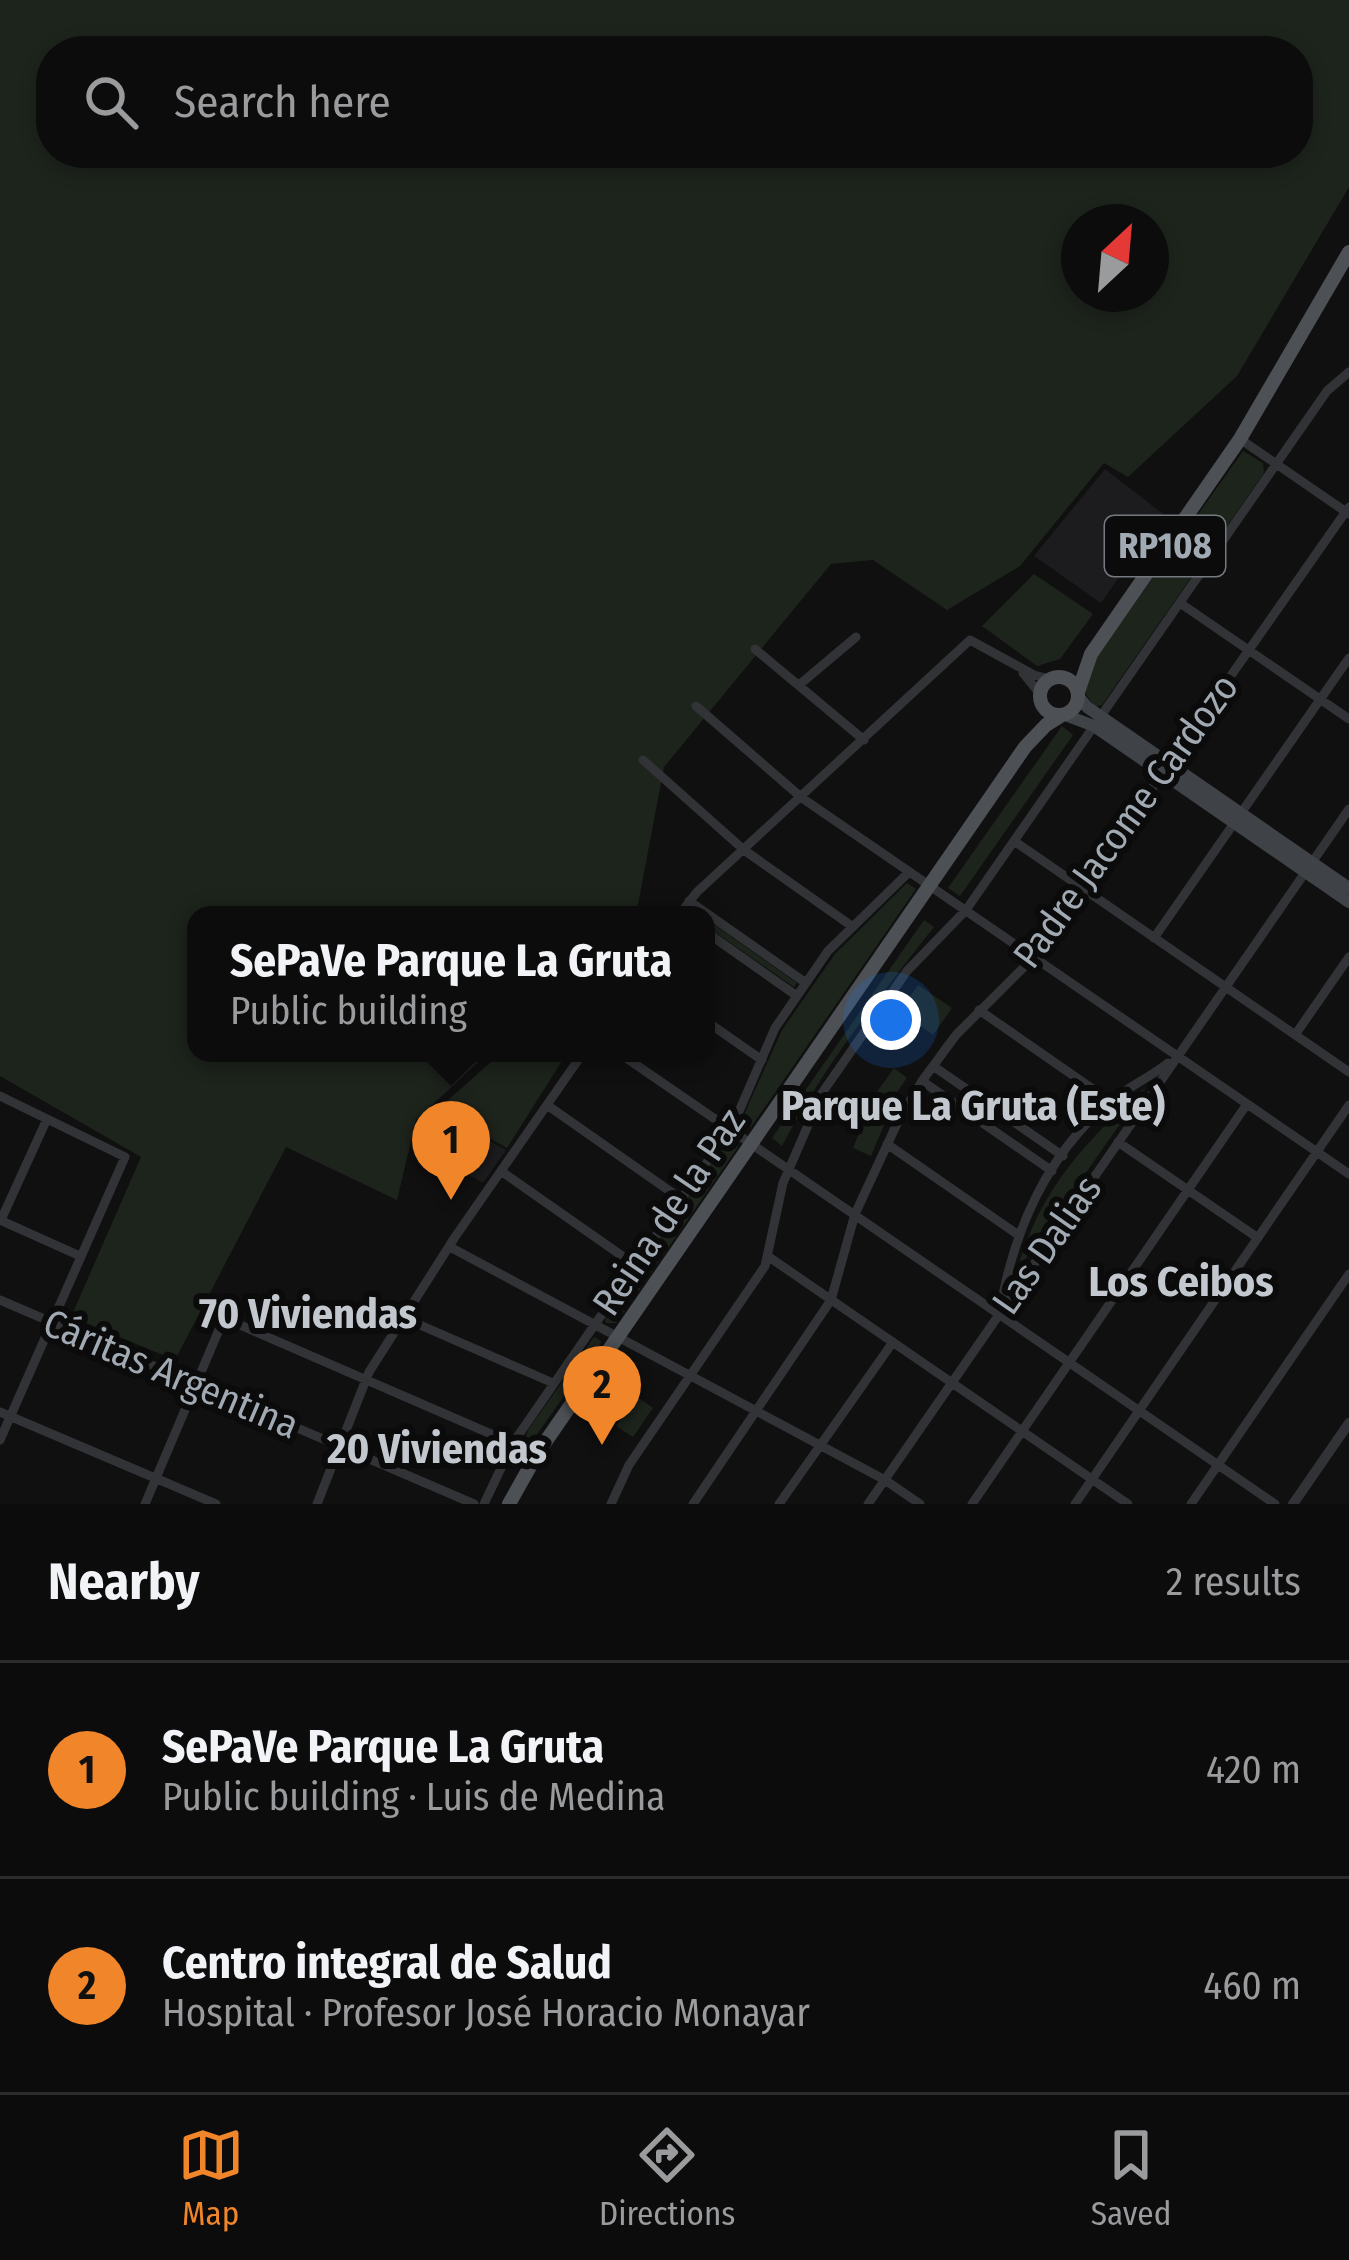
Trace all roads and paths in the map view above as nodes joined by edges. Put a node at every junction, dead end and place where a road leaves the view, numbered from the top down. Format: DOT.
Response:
graph roads {
  1 [pos="1349,252"];
  2 [pos="1349,372"];
  3 [pos="1240,439"];
  4 [pos="1276,464"];
  5 [pos="1348,511"];
  6 [pos="1180,603"];
  7 [pos="856,637"];
  8 [pos="755,649"];
  9 [pos="1249,650"];
  10 [pos="1090,654"];
  11 [pos="1349,658"];
  12 [pos="1010,662"];
  13 [pos="1051,678"];
  14 [pos="799,685"];
  15 [pos="1078,694"];
  16 [pos="1040,697"];
  17 [pos="1320,699"];
  18 [pos="697,706"];
  19 [pos="1063,715"];
  20 [pos="1349,718"];
  21 [pos="1097,721"];
  22 [pos="864,740"];
  23 [pos="1025,747"];
  24 [pos="643,760"];
  25 [pos="1167,769"];
  26 [pos="802,798"];
  27 [pos="1349,809"];
  28 [pos="1237,818"];
  29 [pos="1014,841"];
  30 [pos="744,850"];
  31 [pos="1309,867"];
  32 [pos="908,873"];
  33 [pos="930,886"];
  34 [pos="1349,888"];
  35 [pos="1083,889"];
  36 [pos="689,901"];
  37 [pos="1349,902"];
  38 [pos="686,906"];
  39 [pos="696,906"];
  40 [pos="965,910"];
  41 [pos="715,919"];
  42 [pos="853,927"];
  43 [pos="715,938"];
  44 [pos="1154,938"];
  45 [pos="1034,957"];
  46 [pos="1349,957"];
  47 [pos="806,983"];
  48 [pos="1226,987"];
  49 [pos="797,996"];
  50 [pos="979,1010"];
  51 [pos="715,1027"];
  52 [pos="1295,1035"];
  53 [pos="1178,1055"];
  54 [pos="762,1060"];
  55 [pos="577,1062"];
  56 [pos="632,1062"];
  57 [pos="933,1066"];
  58 [pos="1349,1072"];
  59 [pos="922,1081"];
  60 [pos="0,1096"];
  61 [pos="1110,1101"];
  62 [pos="1247,1104"];
  63 [pos="547,1105"];
  64 [pos="1349,1106"];
  65 [pos="47,1119"];
  66 [pos="729,1130"];
  67 [pos="1118,1142"];
  68 [pos="752,1143"];
  69 [pos="887,1144"];
  70 [pos="1317,1152"];
  71 [pos="1063,1156"];
  72 [pos="789,1168"];
  73 [pos="1052,1171"];
  74 [pos="501,1172"];
  75 [pos="1349,1174"];
  76 [pos="1188,1190"];
  77 [pos="681,1199"];
  78 [pos="855,1214"];
  79 [pos="1,1220"];
  80 [pos="1017,1234"];
  81 [pos="1258,1238"];
  82 [pos="450,1246"];
  83 [pos="80,1256"];
  84 [pos="769,1258"];
  85 [pos="635,1265"];
  86 [pos="1349,1274"];
  87 [pos="0,1300"];
  88 [pos="831,1300"];
  89 [pos="999,1314"];
  90 [pos="404,1318"];
  91 [pos="50,1323"];
  92 [pos="594,1325"];
  93 [pos="618,1336"];
  94 [pos="892,1342"];
  95 [pos="1070,1362"];
  96 [pos="690,1375"];
  97 [pos="365,1380"];
  98 [pos="952,1382"];
  99 [pos="554,1383"];
  100 [pos="196,1385"];
  101 [pos="755,1410"];
  102 [pos="1139,1410"];
  103 [pos="5,1414"];
  104 [pos="1349,1423"];
  105 [pos="1022,1431"];
  106 [pos="0,1441"];
  107 [pos="513,1443"];
  108 [pos="820,1445"];
  109 [pos="339,1446"];
  110 [pos="537,1454"];
  111 [pos="1218,1465"];
  112 [pos="156,1478"];
  113 [pos="1092,1479"];
  114 [pos="885,1480"];
  115 [pos="145,1504"];
  116 [pos="216,1504"];
  117 [pos="317,1504"];
  118 [pos="474,1504"];
  119 [pos="484,1504"];
  120 [pos="509,1504"];
  121 [pos="611,1504"];
  122 [pos="693,1504"];
  123 [pos="779,1504"];
  124 [pos="868,1504"];
  125 [pos="920,1504"];
  126 [pos="972,1504"];
  127 [pos="1075,1504"];
  128 [pos="1128,1504"];
  129 [pos="1191,1504"];
  130 [pos="1275,1504"];
  131 [pos="1293,1504"];
  1 -- 3 [label="main road, RP108"];
  2 -- 4 [label="street"];
  3 -- 4 [label="street"];
  3 -- 10 [label="main road, RP108"];
  4 -- 5 [label="street"];
  4 -- 6 [label="street"];
  5 -- 9 [label="street, Padre Jacome Cardozo"];
  6 -- 9 [label="street"];
  6 -- 21 [label="street"];
  7 -- 14 [label="street"];
  8 -- 14 [label="street"];
  9 -- 17 [label="street"];
  9 -- 25 [label="street, Padre Jacome Cardozo"];
  10 -- 13 [label="main road, RP108"];
  10 -- 15 [label="main road, RP108"];
  11 -- 17 [label="street"];
  12 -- 13 [label="street"];
  12 -- 16 [label="street"];
  12 -- 22 [label="street"];
  13 -- 15 [label="main road"];
  13 -- 16 [label="main road, RP108"];
  14 -- 22 [label="street"];
  15 -- 19 [label="main road, RP108"];
  15 -- 21 [label="main road"];
  16 -- 19 [label="main road"];
  16 -- 23 [label="main road, RP108"];
  17 -- 20 [label="street"];
  17 -- 28 [label="street"];
  18 -- 26 [label="street"];
  19 -- 21 [label="main road"];
  19 -- 23 [label="main road, RP108"];
  21 -- 25 [label="main road"];
  21 -- 29 [label="street"];
  22 -- 26 [label="street"];
  23 -- 33 [label="main road, RP108"];
  24 -- 30 [label="street"];
  25 -- 28 [label="main road"];
  25 -- 35 [label="street, Padre Jacome Cardozo"];
  26 -- 30 [label="street"];
  26 -- 32 [label="street"];
  27 -- 31 [label="street, Las Dalias"];
  28 -- 31 [label="main road"];
  28 -- 44 [label="street"];
  29 -- 35 [label="street"];
  29 -- 40 [label="street"];
  30 -- 36 [label="street"];
  30 -- 42 [label="street"];
  31 -- 34 [label="main road"];
  31 -- 37 [label="main road"];
  31 -- 48 [label="street, Las Dalias"];
  32 -- 33 [label="street"];
  32 -- 42 [label="street, Reina de la Paz"];
  33 -- 40 [label="street"];
  33 -- 68 [label="main road, RP108"];
  35 -- 44 [label="street"];
  35 -- 45 [label="street, Padre Jacome Cardozo"];
  36 -- 38 [label="street"];
  36 -- 39 [label="street"];
  40 -- 45 [label="street"];
  40 -- 72 [label="street"];
  41 -- 47 [label="street"];
  42 -- 47 [label="street, Reina de la Paz"];
  43 -- 49 [label="street"];
  44 -- 48 [label="street"];
  45 -- 50 [label="street, Padre Jacome Cardozo"];
  45 -- 53 [label="street"];
  46 -- 52 [label="street"];
  47 -- 49 [label="street, Reina de la Paz"];
  48 -- 52 [label="street"];
  48 -- 53 [label="street, Las Dalias"];
  49 -- 54 [label="street, Reina de la Paz"];
  50 -- 57 [label="street, Padre Jacome Cardozo"];
  50 -- 61 [label="street"];
  51 -- 54 [label="street"];
  52 -- 58 [label="street"];
  53 -- 61 [label="street"];
  53 -- 62 [label="street"];
  53 -- 67 [label="street, Las Dalias"];
  54 -- 66 [label="street, Reina de la Paz"];
  55 -- 63 [label="street"];
  56 -- 66 [label="street"];
  57 -- 59 [label="street, Padre Jacome Cardozo"];
  57 -- 71 [label="street"];
  59 -- 69 [label="street, Padre Jacome Cardozo"];
  59 -- 73 [label="street"];
  60 -- 65 [label="street"];
  61 -- 71 [label="street"];
  62 -- 70 [label="street"];
  62 -- 76 [label="street"];
  63 -- 74 [label="street"];
  63 -- 77 [label="street"];
  64 -- 70 [label="street"];
  65 -- 79 [label="street"];
  65 -- 83 [label="street"];
  66 -- 68 [label="street"];
  66 -- 77 [label="street, Reina de la Paz"];
  67 -- 76 [label="street"];
  67 -- 89 [label="street, Las Dalias"];
  68 -- 72 [label="street"];
  68 -- 93 [label="main road, RP108"];
  69 -- 78 [label="street, Padre Jacome Cardozo"];
  69 -- 80 [label="street"];
  70 -- 75 [label="street"];
  70 -- 81 [label="street"];
  71 -- 73 [label="street"];
  72 -- 78 [label="street"];
  72 -- 84 [label="street"];
  73 -- 80 [label="street"];
  74 -- 82 [label="street"];
  74 -- 85 [label="street"];
  76 -- 81 [label="street"];
  76 -- 95 [label="street"];
  77 -- 85 [label="street, Reina de la Paz"];
  78 -- 88 [label="street, Padre Jacome Cardozo"];
  78 -- 89 [label="street"];
  79 -- 83 [label="street"];
  80 -- 89 [label="street"];
  81 -- 102 [label="street"];
  82 -- 90 [label="street"];
  82 -- 92 [label="street"];
  83 -- 91 [label="street"];
  84 -- 88 [label="street"];
  84 -- 96 [label="street"];
  85 -- 92 [label="street, Reina de la Paz"];
  86 -- 111 [label="street"];
  87 -- 91 [label="street, Cáritas Argentina"];
  88 -- 94 [label="street"];
  88 -- 101 [label="street, Padre Jacome Cardozo"];
  89 -- 95 [label="street"];
  89 -- 98 [label="street, Las Dalias"];
  90 -- 97 [label="street"];
  90 -- 99 [label="street"];
  91 -- 100 [label="street, Cáritas Argentina"];
  91 -- 103 [label="street"];
  92 -- 93 [label="street"];
  92 -- 99 [label="street, Reina de la Paz"];
  93 -- 96 [label="street"];
  93 -- 110 [label="main road, RP108"];
  94 -- 98 [label="street"];
  94 -- 108 [label="street"];
  95 -- 102 [label="street"];
  95 -- 105 [label="street"];
  96 -- 101 [label="street"];
  96 -- 121 [label="street"];
  97 -- 100 [label="street"];
  97 -- 107 [label="street"];
  97 -- 109 [label="street"];
  98 -- 105 [label="street"];
  98 -- 114 [label="street, Las Dalias"];
  99 -- 107 [label="street, Reina de la Paz"];
  100 -- 109 [label="street, Cáritas Argentina"];
  100 -- 112 [label="street"];
  101 -- 108 [label="street"];
  101 -- 122 [label="street, Padre Jacome Cardozo"];
  102 -- 111 [label="street"];
  102 -- 113 [label="street"];
  103 -- 106 [label="street"];
  103 -- 112 [label="street"];
  104 -- 131 [label="street"];
  105 -- 113 [label="street"];
  105 -- 126 [label="street"];
  107 -- 110 [label="street"];
  107 -- 119 [label="street, Reina de la Paz"];
  108 -- 114 [label="street"];
  108 -- 123 [label="street"];
  109 -- 117 [label="street"];
  109 -- 118 [label="street, Cáritas Argentina"];
  110 -- 120 [label="main road, RP108"];
  111 -- 129 [label="street"];
  111 -- 130 [label="street"];
  112 -- 115 [label="street"];
  112 -- 116 [label="street"];
  113 -- 127 [label="street"];
  113 -- 128 [label="street"];
  114 -- 124 [label="street, Las Dalias"];
  114 -- 125 [label="street"];
}
